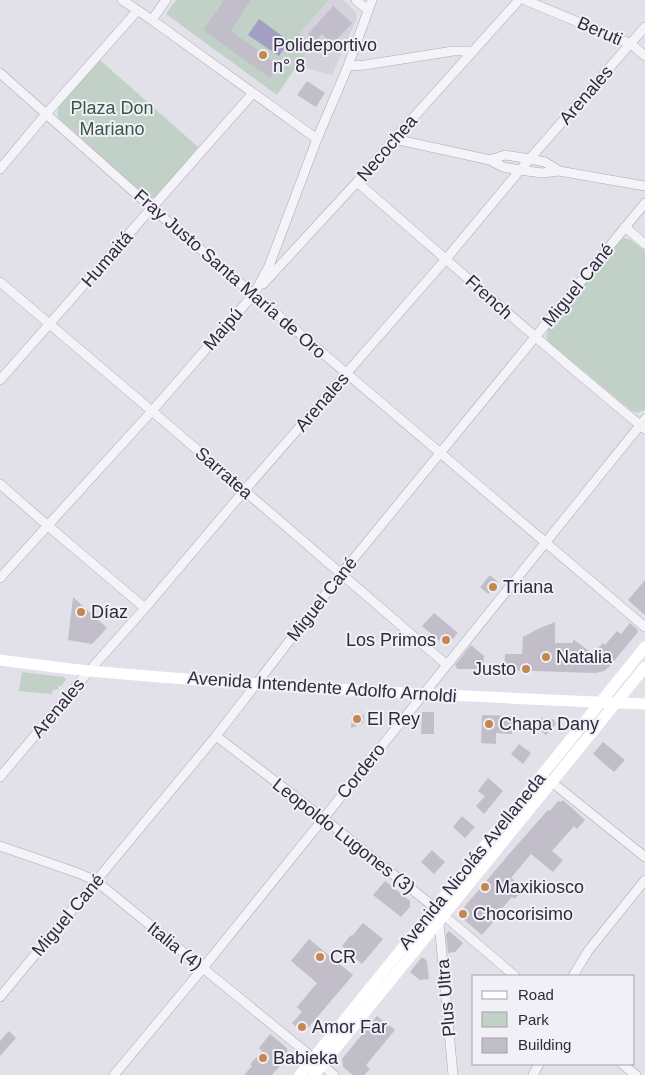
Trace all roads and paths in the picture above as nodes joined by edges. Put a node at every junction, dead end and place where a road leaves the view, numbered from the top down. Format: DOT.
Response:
graph roads {
  1 [pos="122,0"];
  2 [pos="166,0"];
  3 [pos="356,0"];
  4 [pos="372,0"];
  5 [pos="519,0"];
  6 [pos="525,0"];
  7 [pos="137,10"];
  8 [pos="368,10"];
  9 [pos="152,20"];
  10 [pos="645,27"];
  11 [pos="631,44"];
  12 [pos="474,51"];
  13 [pos="645,56"];
  14 [pos="348,66"];
  15 [pos="0,73"];
  16 [pos="254,93"];
  17 [pos="46,114"];
  18 [pos="318,139"];
  19 [pos="394,139"];
  20 [pos="530,159"];
  21 [pos="490,160"];
  22 [pos="0,169"];
  23 [pos="520,170"];
  24 [pos="559,171"];
  25 [pos="358,182"];
  26 [pos="645,186"];
  27 [pos="645,203"];
  28 [pos="152,208"];
  29 [pos="625,227"];
  30 [pos="645,244"];
  31 [pos="446,259"];
  32 [pos="0,282"];
  33 [pos="254,294"];
  34 [pos="49,324"];
  35 [pos="535,338"];
  36 [pos="346,374"];
  37 [pos="0,380"];
  38 [pos="152,411"];
  39 [pos="643,424"];
  40 [pos="441,452"];
  41 [pos="0,484"];
  42 [pos="244,491"];
  43 [pos="47,525"];
  44 [pos="546,542"];
  45 [pos="340,574"];
  46 [pos="0,578"];
  47 [pos="145,608"];
  48 [pos="645,627"];
  49 [pos="645,647"];
  50 [pos="0,660"];
  51 [pos="447,665"];
  52 [pos="645,667"];
  53 [pos="89,671"];
  54 [pos="256,684"];
  55 [pos="423,695"];
  56 [pos="600,702"];
  57 [pos="616,703"];
  58 [pos="645,704"];
  59 [pos="216,736"];
  60 [pos="542,774"];
  61 [pos="0,777"];
  62 [pos="552,782"];
  63 [pos="323,818"];
  64 [pos="0,846"];
  65 [pos="645,857"];
  66 [pos="645,880"];
  67 [pos="96,881"];
  68 [pos="434,907"];
  69 [pos="441,919"];
  70 [pos="203,968"];
  71 [pos="514,975"];
  72 [pos="574,975"];
  73 [pos="0,997"];
  74 [pos="318,1062"];
  75 [pos="623,1065"];
  76 [pos="114,1075"];
  77 [pos="300,1075"];
  78 [pos="314,1075"];
  79 [pos="334,1075"];
  80 [pos="453,1075"];
  81 [pos="636,1075"];
  1 -- 7 [label="street"];
  2 -- 9 [label="street"];
  3 -- 8 [label="street"];
  4 -- 8 [label="street, Maipú"];
  5 -- 12 [label="street, Necochea"];
  6 -- 11 [label="street, Beruti"];
  7 -- 9 [label="street"];
  7 -- 17 [label="street"];
  8 -- 14 [label="street, Maipú"];
  9 -- 16 [label="street"];
  10 -- 11 [label="street, Arenales"];
  11 -- 13 [label="street, Beruti"];
  11 -- 20 [label="street, Arenales"];
  12 -- 14 [label="street"];
  12 -- 19 [label="street, Necochea"];
  14 -- 18 [label="street, Maipú"];
  15 -- 17 [label="street, Fray Justo Santa María de Oro"];
  16 -- 18 [label="street"];
  16 -- 28 [label="street, Humaitá"];
  17 -- 22 [label="street"];
  17 -- 28 [label="street, Fray Justo Santa María de Oro"];
  18 -- 33 [label="street, Maipú"];
  19 -- 21 [label="street"];
  19 -- 25 [label="street, Necochea"];
  20 -- 21 [label="street"];
  20 -- 23 [label="street, Arenales"];
  20 -- 24 [label="street"];
  21 -- 23 [label="street"];
  23 -- 24 [label="street"];
  23 -- 31 [label="street, Arenales"];
  24 -- 26 [label="street"];
  25 -- 31 [label="street, French"];
  25 -- 33 [label="street, Necochea"];
  27 -- 29 [label="street, Miguel Cané"];
  28 -- 33 [label="street, Fray Justo Santa María de Oro"];
  28 -- 34 [label="street, Humaitá"];
  29 -- 30 [label="street"];
  29 -- 35 [label="street, Miguel Cané"];
  31 -- 35 [label="street, French"];
  31 -- 36 [label="street, Arenales"];
  32 -- 34 [label="street, Sarratea"];
  33 -- 36 [label="street, Fray Justo Santa María de Oro"];
  33 -- 38 [label="street, Maipú"];
  34 -- 37 [label="street, Humaitá"];
  34 -- 38 [label="street, Sarratea"];
  35 -- 39 [label="street, French"];
  35 -- 40 [label="street, Miguel Cané"];
  36 -- 40 [label="street, Fray Justo Santa María de Oro"];
  36 -- 42 [label="street, Arenales"];
  38 -- 42 [label="street, Sarratea"];
  38 -- 43 [label="street, Maipú"];
  39 -- 44 [label="street, Cordero"];
  40 -- 44 [label="street, Fray Justo Santa María de Oro"];
  40 -- 45 [label="street, Miguel Cané"];
  41 -- 43 [label="street"];
  42 -- 45 [label="street, Sarratea"];
  42 -- 47 [label="street, Arenales"];
  43 -- 46 [label="street, Maipú"];
  43 -- 47 [label="street"];
  44 -- 48 [label="street, Fray Justo Santa María de Oro"];
  44 -- 51 [label="street, Cordero"];
  45 -- 51 [label="street, Sarratea"];
  45 -- 54 [label="street, Miguel Cané"];
  47 -- 53 [label="street, Arenales"];
  49 -- 56 [label="main road, Avenida Nicolás Avellaneda"];
  50 -- 53 [label="main road, Avenida Intendente Adolfo Arnoldi"];
  51 -- 55 [label="street, Cordero"];
  52 -- 57 [label="main road, Avenida Nicolás Avellaneda"];
  53 -- 54 [label="main road, Avenida Intendente Adolfo Arnoldi"];
  53 -- 61 [label="street, Arenales"];
  54 -- 55 [label="main road, Avenida Intendente Adolfo Arnoldi"];
  54 -- 59 [label="street, Miguel Cané"];
  55 -- 56 [label="main road, Avenida Intendente Adolfo Arnoldi"];
  55 -- 63 [label="street, Cordero"];
  56 -- 57 [label="main road, Avenida Intendente Adolfo Arnoldi"];
  56 -- 60 [label="main road, Avenida Nicolás Avellaneda"];
  57 -- 58 [label="main road, Avenida Intendente Adolfo Arnoldi"];
  57 -- 62 [label="main road, Avenida Nicolás Avellaneda"];
  59 -- 63 [label="street, Leopoldo Lugones (3)"];
  59 -- 67 [label="street, Miguel Cané"];
  60 -- 62 [label="street"];
  60 -- 68 [label="main road, Avenida Nicolás Avellaneda"];
  62 -- 65 [label="street"];
  62 -- 69 [label="main road, Avenida Nicolás Avellaneda"];
  63 -- 68 [label="street, Leopoldo Lugones (3)"];
  63 -- 70 [label="street, Cordero"];
  64 -- 67 [label="street, Italia (4)"];
  66 -- 72 [label="street"];
  67 -- 70 [label="street, Italia (4)"];
  67 -- 73 [label="street, Miguel Cané"];
  68 -- 69 [label="street, Leopoldo Lugones (3)"];
  68 -- 74 [label="main road, Avenida Nicolás Avellaneda"];
  69 -- 71 [label="street, Leopoldo Lugones (3)"];
  69 -- 74 [label="main road, Avenida Nicolás Avellaneda"];
  69 -- 80 [label="street, Plus Ultra"];
  70 -- 74 [label="street, Italia (4)"];
  70 -- 76 [label="street, Cordero"];
  74 -- 77 [label="main road, Avenida Nicolás Avellaneda"];
  74 -- 78 [label="main road, Avenida Nicolás Avellaneda"];
  74 -- 79 [label="street, Italia (4)"];
  75 -- 81 [label="street"];
}
